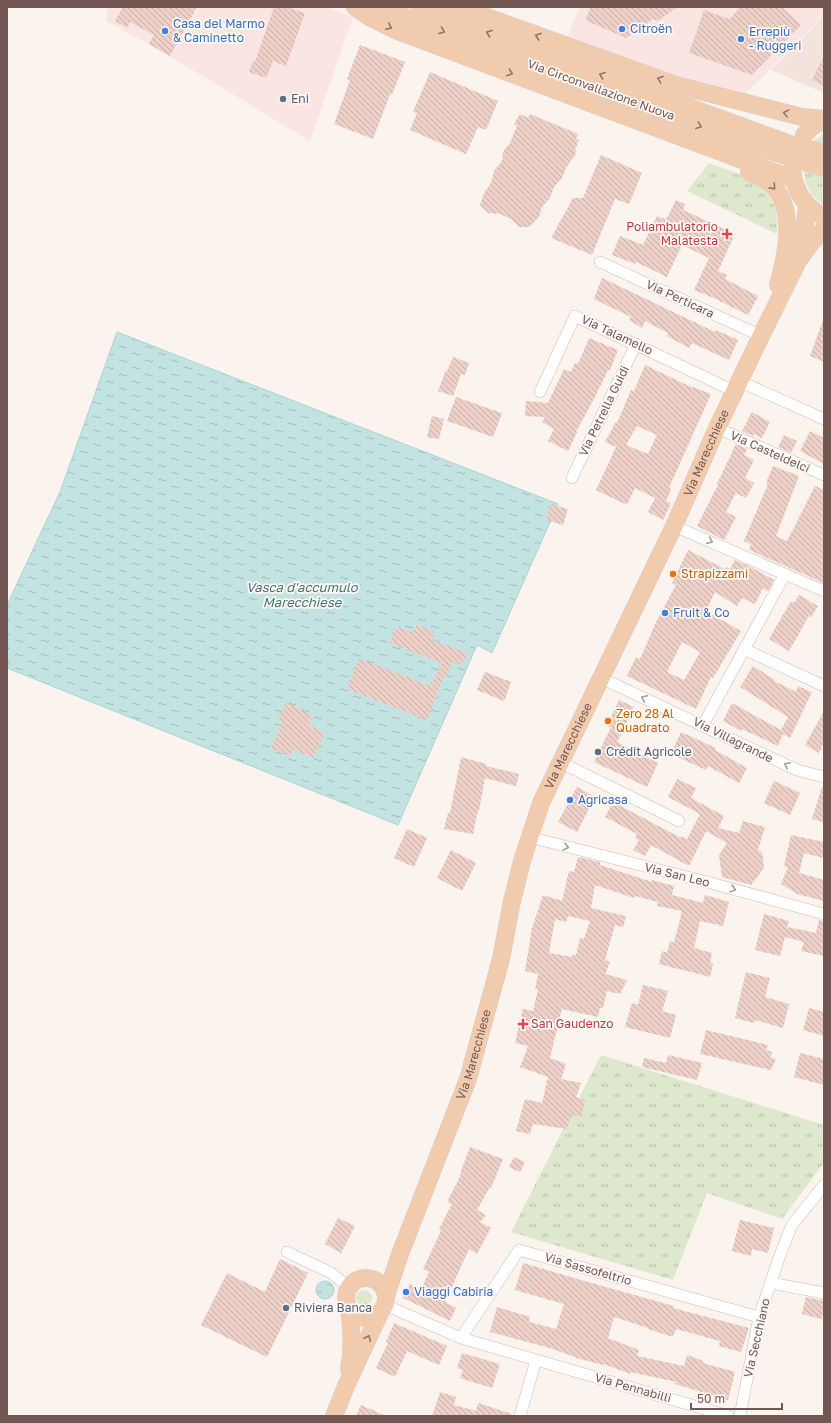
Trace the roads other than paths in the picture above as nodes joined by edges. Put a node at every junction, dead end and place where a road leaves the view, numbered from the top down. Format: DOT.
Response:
graph roads {
  1 [pos="355,7"];
  2 [pos="380,7"];
  3 [pos="420,7"];
  4 [pos="459,7"];
  5 [pos="561,68"];
  6 [pos="638,120"];
  7 [pos="824,120"];
  8 [pos="804,135"];
  9 [pos="824,153"];
  10 [pos="824,168"];
  11 [pos="807,205"];
  12 [pos="824,217"];
  13 [pos="824,229"];
  14 [pos="798,261"];
  15 [pos="600,262"];
  16 [pos="768,320"];
  17 [pos="760,336"];
  18 [pos="636,344"];
  19 [pos="737,386"];
  20 [pos="540,392"];
  21 [pos="824,419"];
  22 [pos="717,428"];
  23 [pos="824,475"];
  24 [pos="572,478"];
  25 [pos="674,526"];
  26 [pos="785,574"];
  27 [pos="824,591"];
  28 [pos="744,649"];
  29 [pos="601,678"];
  30 [pos="824,686"];
  31 [pos="703,725"];
  32 [pos="560,762"];
  33 [pos="824,776"];
  34 [pos="679,821"];
  35 [pos="529,837"];
  36 [pos="824,914"];
  37 [pos="824,1185"];
  38 [pos="287,1252"];
  39 [pos="400,1254"];
  40 [pos="368,1278"];
  41 [pos="771,1283"];
  42 [pos="349,1287"];
  43 [pos="824,1293"];
  44 [pos="384,1305"];
  45 [pos="349,1309"];
  46 [pos="759,1317"];
  47 [pos="461,1338"];
  48 [pos="536,1360"];
  49 [pos="346,1386"];
  50 [pos="334,1416"];
  51 [pos="520,1416"];
  52 [pos="729,1416"];
  53 [pos="740,1416"];
  1 -- 6 [label="main road, one-way"];
  2 -- 5 [label="main road, Via Circonvallazione Nuova, one-way"];
  5 -- 3 [label="main road, Via Circonvallazione Nuova, one-way"];
  7 -- 4 [label="main road, one-way"];
  9 -- 5 [label="main road, Via Circonvallazione Nuova, one-way, bridge"];
  5 -- 10 [label="main road, Via Circonvallazione Nuova, one-way, bridge"];
  6 -- 11 [label="main road"];
  6 -- 16 [label="main road, one-way"];
  7 -- 8 [label="main road"];
  11 -- 12 [label="main road"];
  11 -- 14 [label="main road, Via Marecchiese"];
  13 -- 14 [label="main road, Via Marecchiese"];
  14 -- 16 [label="main road, Via Marecchiese"];
  15 -- 17 [label="street, Via Perticara"];
  16 -- 17 [label="main road, Via Marecchiese"];
  17 -- 19 [label="main road, Via Marecchiese"];
  18 -- 19 [label="street, Via Talamello"];
  18 -- 20 [label="street, Via Talamello"];
  18 -- 24 [label="street, Via Petrella Guidi"];
  19 -- 21 [label="street, Via Talamello"];
  19 -- 22 [label="main road, Via Marecchiese"];
  22 -- 23 [label="street, Via Casteldelci"];
  22 -- 25 [label="main road, Via Marecchiese"];
  25 -- 26 [label="street, one-way"];
  25 -- 29 [label="main road, Via Marecchiese"];
  26 -- 27 [label="street"];
  26 -- 28 [label="street"];
  28 -- 30 [label="street"];
  28 -- 31 [label="street"];
  31 -- 29 [label="street, Via Villagrande, one-way"];
  29 -- 32 [label="main road, Via Marecchiese"];
  33 -- 31 [label="street, Via Villagrande, one-way"];
  32 -- 34 [label="street"];
  32 -- 35 [label="main road, Via Marecchiese"];
  35 -- 36 [label="street, Via San Leo, one-way"];
  35 -- 39 [label="main road, Via Marecchiese"];
  37 -- 41 [label="street, Via Secchiano"];
  38 -- 42 [label="street"];
  39 -- 40 [label="main road, Via Marecchiese"];
  39 -- 44 [label="main road, Via Marecchiese"];
  40 -- 42 [label="main road, Via Marecchiese"];
  40 -- 44 [label="main road"];
  41 -- 43 [label="street, Via Secchiano"];
  41 -- 46 [label="street, Via Secchiano"];
  42 -- 45 [label="main road, Via Marecchiese"];
  44 -- 45 [label="main road"];
  44 -- 47 [label="street, Via Pennabilli"];
  49 -- 44 [label="main road, Via Marecchiese, one-way"];
  45 -- 49 [label="main road, Via Marecchiese"];
  46 -- 47 [label="street, Via Sassofeltrio"];
  46 -- 53 [label="street, Via Secchiano"];
  47 -- 48 [label="street, Via Pennabilli"];
  48 -- 51 [label="street"];
  48 -- 52 [label="street, Via Pennabilli"];
  49 -- 50 [label="main road, Via Marecchiese"];
}
